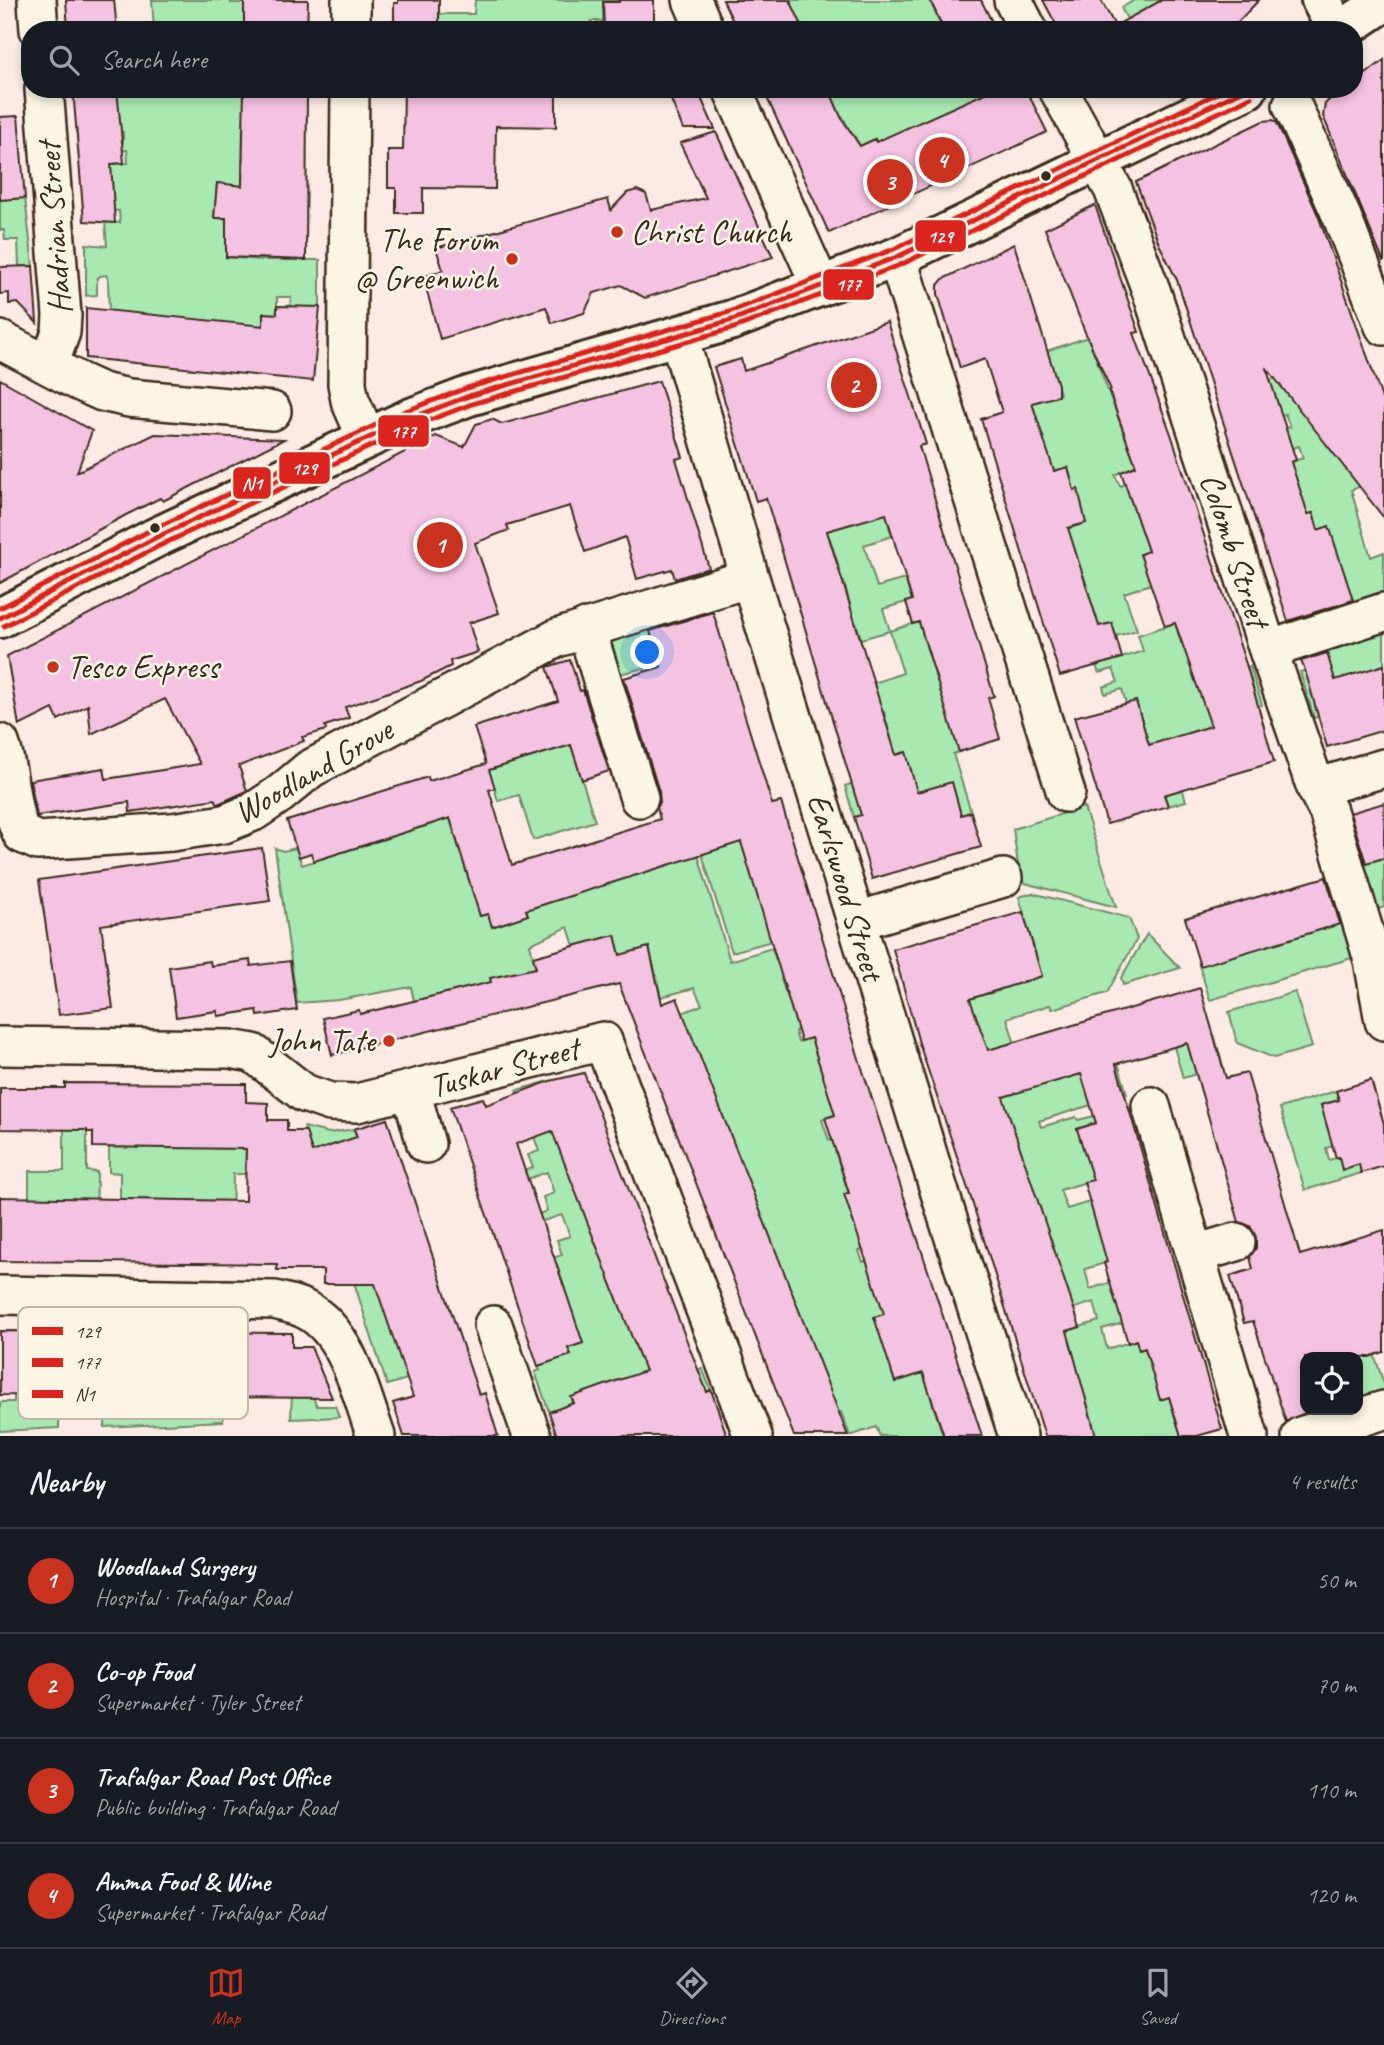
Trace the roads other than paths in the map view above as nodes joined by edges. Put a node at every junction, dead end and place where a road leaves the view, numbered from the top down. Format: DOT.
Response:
graph roads {
  1 [pos="37,0"];
  2 [pos="351,0"];
  3 [pos="692,0"];
  4 [pos="1013,0"];
  5 [pos="1321,0"];
  6 [pos="1384,2"];
  7 [pos="38,21"];
  8 [pos="351,21"];
  9 [pos="701,21"];
  10 [pos="1024,21"];
  11 [pos="1334,21"];
  12 [pos="1353,21"];
  13 [pos="45,98"];
  14 [pos="350,98"];
  15 [pos="736,98"];
  16 [pos="1063,98"];
  17 [pos="1229,98"];
  18 [pos="1292,105"];
  19 [pos="1098,162"];
  20 [pos="897,257"];
  21 [pos="821,287"];
  22 [pos="1384,326"];
  23 [pos="679,337"];
  24 [pos="0,340"];
  25 [pos="49,365"];
  26 [pos="272,411"];
  27 [pos="367,439"];
  28 [pos="750,578"];
  29 [pos="1384,611"];
  30 [pos="1,616"];
  31 [pos="586,628"];
  32 [pos="1268,650"];
  33 [pos="0,743"];
  34 [pos="1384,768"];
  35 [pos="1316,788"];
  36 [pos="1066,793"];
  37 [pos="639,798"];
  38 [pos="1003,878"];
  39 [pos="857,921"];
  40 [pos="1384,1021"];
  41 [pos="0,1046"];
  42 [pos="411,1091"];
  43 [pos="1152,1106"];
  44 [pos="426,1144"];
  45 [pos="1236,1242"];
  46 [pos="1195,1254"];
  47 [pos="0,1295"];
  48 [pos="493,1325"];
  49 [pos="1384,1410"];
  50 [pos="376,1436"];
  51 [pos="532,1436"];
  52 [pos="753,1436"];
  53 [pos="1018,1436"];
  54 [pos="1249,1436"];
  55 [pos="1301,1436"];
  1 -- 7 [label="street"];
  2 -- 8 [label="street"];
  3 -- 9 [label="street"];
  4 -- 10 [label="street"];
  5 -- 11 [label="main road"];
  6 -- 12 [label="main road"];
  13 -- 25 [label="street, Hadrian Street"];
  14 -- 27 [label="street"];
  15 -- 21 [label="street"];
  16 -- 19 [label="street, Colomb Street"];
  17 -- 19 [label="main road"];
  18 -- 22 [label="street"];
  19 -- 20 [label="main road"];
  19 -- 32 [label="street, Colomb Street"];
  20 -- 21 [label="main road"];
  20 -- 36 [label="street"];
  21 -- 23 [label="main road"];
  23 -- 27 [label="main road"];
  23 -- 28 [label="street, Earlswood Street"];
  24 -- 25 [label="street"];
  25 -- 26 [label="street"];
  27 -- 30 [label="main road"];
  28 -- 31 [label="street, Woodland Grove"];
  28 -- 39 [label="street, Earlswood Street"];
  29 -- 32 [label="street"];
  31 -- 33 [label="street, Woodland Grove"];
  31 -- 37 [label="street"];
  32 -- 35 [label="street, Colomb Street"];
  34 -- 35 [label="street"];
  35 -- 40 [label="street, Colomb Street"];
  38 -- 39 [label="street"];
  39 -- 53 [label="street, Earlswood Street"];
  41 -- 42 [label="street, Tuskar Street"];
  42 -- 44 [label="street"];
  42 -- 52 [label="street, Tuskar Street"];
  43 -- 46 [label="street"];
  45 -- 46 [label="street"];
  46 -- 54 [label="street"];
  47 -- 50 [label="street"];
  48 -- 51 [label="street"];
  49 -- 55 [label="street"];
}
